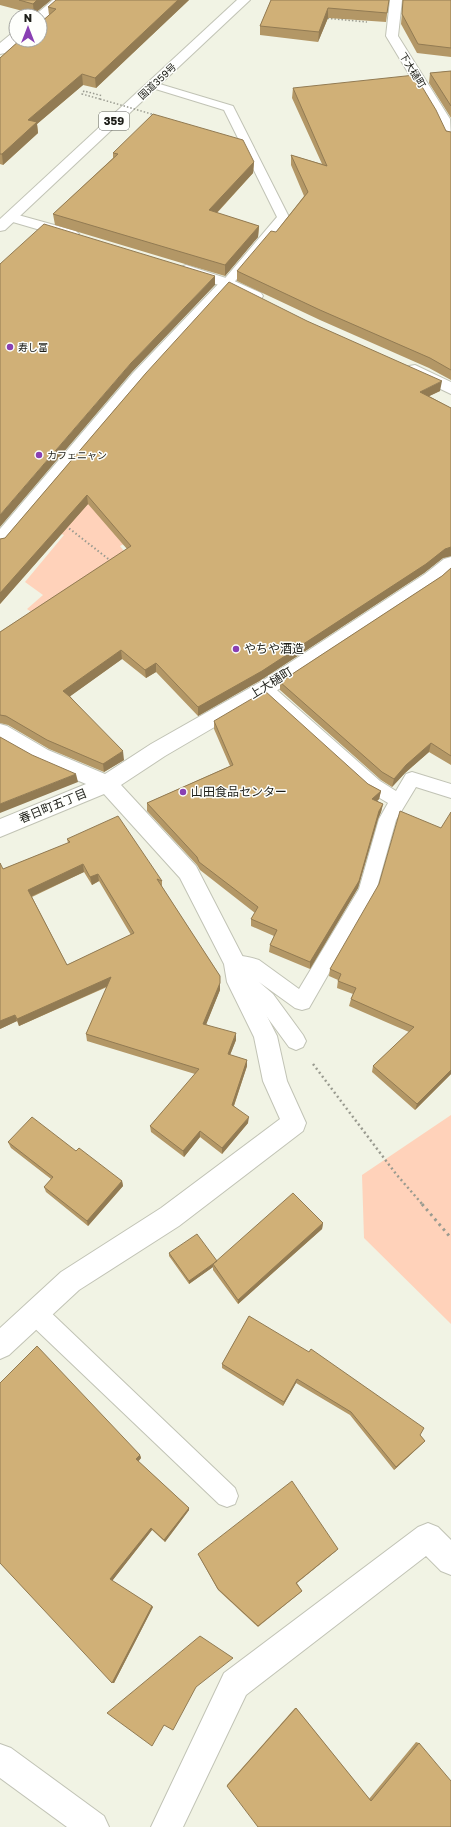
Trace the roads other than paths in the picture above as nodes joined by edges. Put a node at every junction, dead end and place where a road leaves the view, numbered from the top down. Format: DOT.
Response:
graph roads {
  1 [pos="61,0"];
  2 [pos="244,0"];
  3 [pos="396,0"];
  4 [pos="48,11"];
  5 [pos="8,44"];
  6 [pos="0,50"];
  7 [pos="153,85"];
  8 [pos="451,137"];
  9 [pos="6,217"];
  10 [pos="0,227"];
  11 [pos="82,237"];
  12 [pos="170,265"];
  13 [pos="228,283"];
  14 [pos="267,302"];
  15 [pos="400,363"];
  16 [pos="451,388"];
  17 [pos="0,541"];
  18 [pos="451,564"];
  19 [pos="264,688"];
  20 [pos="0,732"];
  21 [pos="107,784"];
  22 [pos="451,791"];
  23 [pos="399,800"];
  24 [pos="0,828"];
  25 [pos="236,968"];
  26 [pos="296,1041"];
  27 [pos="35,1313"];
  28 [pos="0,1346"];
  29 [pos="227,1496"];
  30 [pos="451,1561"];
  31 [pos="0,1759"];
  32 [pos="93,1827"];
  33 [pos="167,1827"];
  1 -- 4 [label="main road"];
  2 -- 7 [label="main road, 国道359号 / 359"];
  3 -- 8 [label="main road, 下大樋町"];
  5 -- 6 [label="main road"];
  7 -- 9 [label="main road, 国道359号 / 359"];
  7 -- 13 [label="lane"];
  9 -- 10 [label="main road, 国道359号 / 359"];
  9 -- 11 [label="main road"];
  12 -- 13 [label="main road"];
  13 -- 14 [label="main road"];
  13 -- 17 [label="main road"];
  15 -- 16 [label="main road"];
  18 -- 19 [label="main road, 上大樋町"];
  19 -- 21 [label="main road, 上大樋町"];
  19 -- 23 [label="lane"];
  20 -- 21 [label="main road"];
  21 -- 24 [label="main road, 春日町五丁目"];
  21 -- 25 [label="main road"];
  22 -- 23 [label="lane"];
  23 -- 25 [label="lane"];
  25 -- 26 [label="lane"];
  25 -- 27 [label="main road"];
  27 -- 28 [label="main road"];
  27 -- 29 [label="lane"];
  30 -- 33 [label="main road"];
  31 -- 32 [label="main road"];
}
